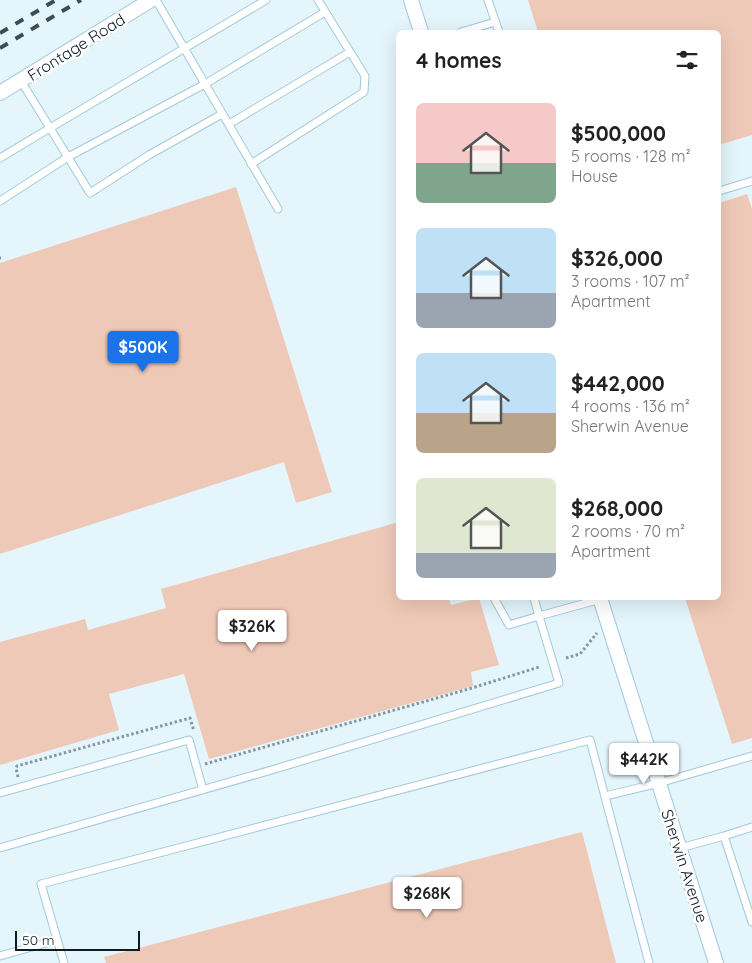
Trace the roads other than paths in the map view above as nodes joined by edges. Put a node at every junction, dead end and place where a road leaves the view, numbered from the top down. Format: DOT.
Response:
graph roads {
  1 [pos="151,0"];
  2 [pos="156,0"];
  3 [pos="266,0"];
  4 [pos="318,0"];
  5 [pos="411,0"];
  6 [pos="488,0"];
  7 [pos="325,12"];
  8 [pos="495,22"];
  9 [pos="420,30"];
  10 [pos="468,30"];
  11 [pos="498,30"];
  12 [pos="184,48"];
  13 [pos="350,52"];
  14 [pos="21,81"];
  15 [pos="205,84"];
  16 [pos="0,93"];
  17 [pos="222,114"];
  18 [pos="229,124"];
  19 [pos="50,128"];
  20 [pos="68,157"];
  21 [pos="0,158"];
  22 [pos="251,164"];
  23 [pos="752,181"];
  24 [pos="721,190"];
  25 [pos="0,201"];
  26 [pos="278,209"];
  27 [pos="495,600"];
  28 [pos="535,600"];
  29 [pos="593,600"];
  30 [pos="601,600"];
  31 [pos="539,616"];
  32 [pos="752,756"];
  33 [pos="659,783"];
  34 [pos="203,790"];
  35 [pos="0,793"];
  36 [pos="605,796"];
  37 [pos="752,827"];
  38 [pos="724,836"];
  39 [pos="0,848"];
  40 [pos="680,848"];
  41 [pos="752,922"];
  42 [pos="57,940"];
  43 [pos="0,956"];
  44 [pos="64,963"];
  45 [pos="649,963"];
  46 [pos="716,963"];
  1 -- 14 [label="street, Frontage Road"];
  2 -- 12 [label="lane"];
  3 -- 12 [label="lane"];
  4 -- 7 [label="lane"];
  5 -- 9 [label="street"];
  6 -- 8 [label="lane"];
  7 -- 13 [label="lane"];
  7 -- 15 [label="lane"];
  8 -- 10 [label="lane"];
  8 -- 11 [label="lane"];
  12 -- 15 [label="lane"];
  12 -- 19 [label="lane"];
  13 -- 18 [label="lane"];
  13 -- 22 [label="lane"];
  14 -- 16 [label="street, Frontage Road"];
  14 -- 19 [label="lane"];
  15 -- 17 [label="lane"];
  15 -- 20 [label="lane"];
  17 -- 18 [label="lane"];
  17 -- 20 [label="lane"];
  18 -- 22 [label="lane"];
  19 -- 20 [label="lane"];
  19 -- 21 [label="lane"];
  20 -- 25 [label="lane"];
  22 -- 26 [label="lane"];
  23 -- 24 [label="lane"];
  27 -- 31 [label="lane"];
  28 -- 31 [label="lane"];
  29 -- 31 [label="lane"];
  30 -- 33 [label="street, Sherwin Avenue"];
  31 -- 34 [label="lane"];
  32 -- 33 [label="lane"];
  33 -- 36 [label="lane"];
  33 -- 40 [label="street, Sherwin Avenue"];
  34 -- 35 [label="lane"];
  34 -- 39 [label="lane"];
  36 -- 42 [label="lane"];
  36 -- 45 [label="lane"];
  37 -- 38 [label="lane"];
  38 -- 40 [label="lane"];
  38 -- 41 [label="lane"];
  40 -- 46 [label="street, Sherwin Avenue"];
  42 -- 43 [label="lane"];
  42 -- 44 [label="lane"];
}
